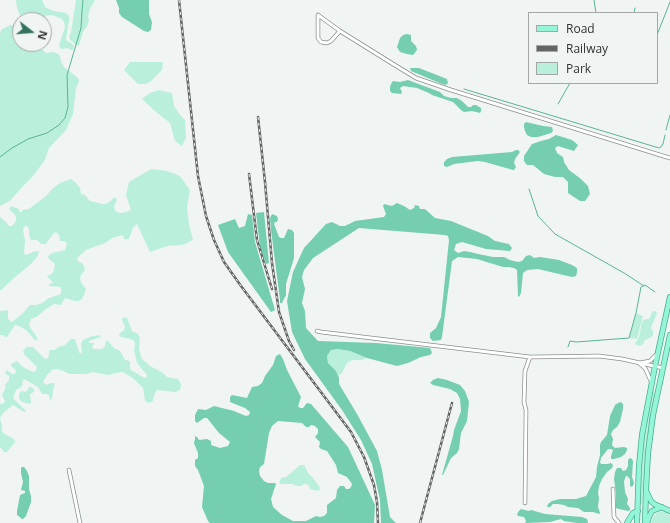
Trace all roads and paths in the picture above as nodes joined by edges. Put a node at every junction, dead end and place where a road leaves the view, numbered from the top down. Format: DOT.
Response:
graph roads {
  1 [pos="340,31"];
  2 [pos="670,158"];
  3 [pos="670,297"];
  4 [pos="316,331"];
  5 [pos="670,335"];
  6 [pos="658,354"];
  7 [pos="530,357"];
  8 [pos="638,363"];
  9 [pos="655,366"];
  10 [pos="663,368"];
  11 [pos="652,383"];
  12 [pos="69,470"];
  13 [pos="613,489"];
  14 [pos="646,490"];
  15 [pos="525,503"];
  16 [pos="662,508"];
  17 [pos="638,510"];
  18 [pos="646,510"];
  19 [pos="670,511"];
  20 [pos="80,523"];
  21 [pos="619,523"];
  22 [pos="627,523"];
  23 [pos="637,523"];
  24 [pos="646,523"];
  1 -- 1 [label="street"];
  1 -- 2 [label="street"];
  3 -- 6 [label="main road"];
  4 -- 7 [label="street"];
  5 -- 10 [label="main road"];
  6 -- 8 [label="street"];
  6 -- 9 [label="main road"];
  7 -- 8 [label="street"];
  7 -- 15 [label="street"];
  8 -- 9 [label="street"];
  8 -- 11 [label="street"];
  9 -- 10 [label="street"];
  9 -- 11 [label="main road"];
  10 -- 14 [label="main road"];
  11 -- 17 [label="main road"];
  12 -- 20 [label="street"];
  13 -- 21 [label="street"];
  14 -- 16 [label="main road"];
  14 -- 18 [label="main road"];
  16 -- 19 [label="main road"];
  16 -- 24 [label="main road"];
  17 -- 18 [label="street"];
  17 -- 22 [label="main road"];
  17 -- 23 [label="main road"];
  18 -- 24 [label="main road"];
}
